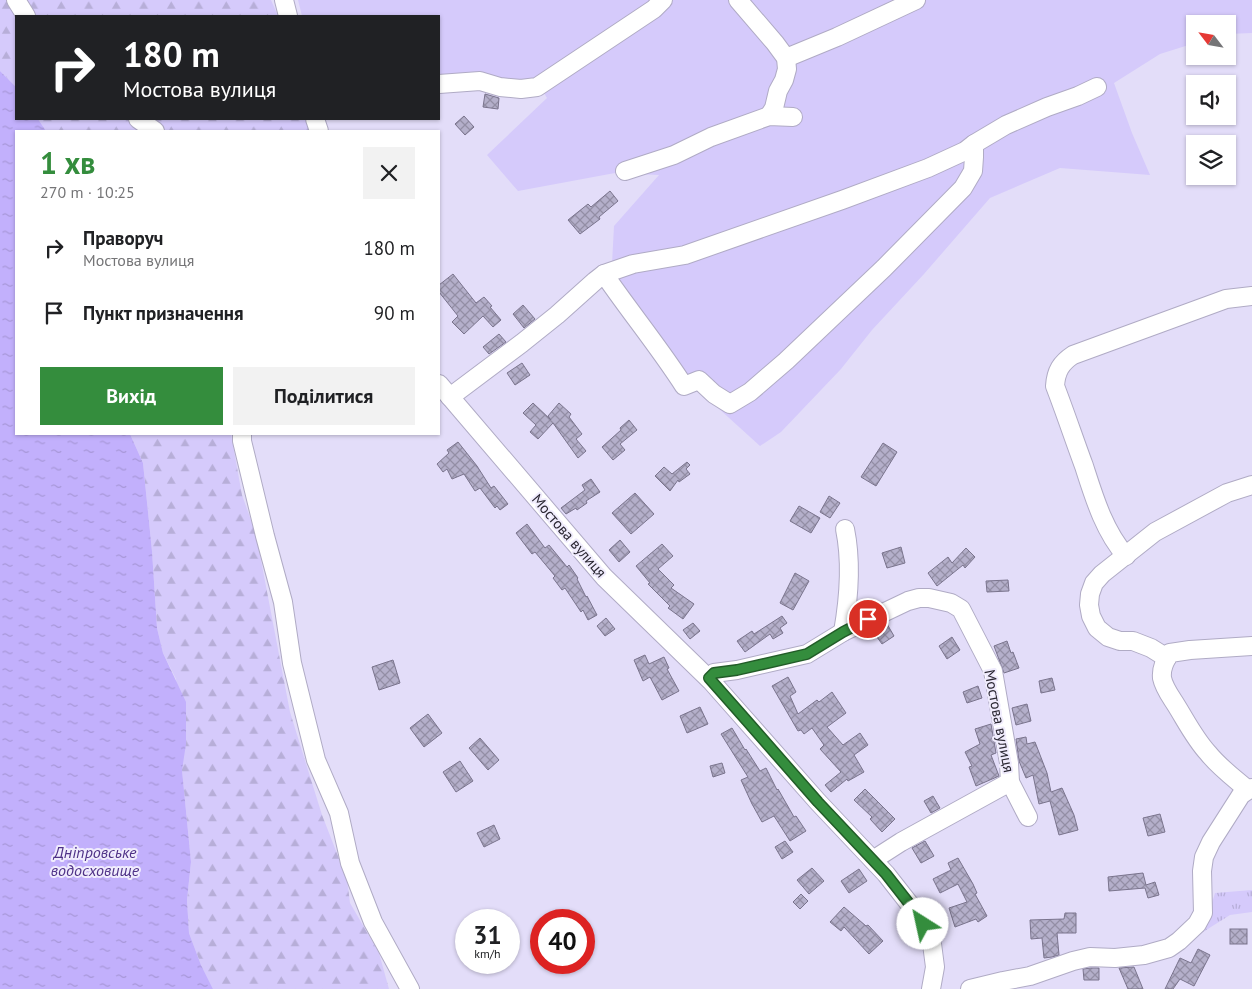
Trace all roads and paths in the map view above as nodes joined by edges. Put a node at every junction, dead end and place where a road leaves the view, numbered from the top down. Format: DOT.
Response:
graph roads {
  1 [pos="16,0"];
  2 [pos="663,0"];
  3 [pos="738,0"];
  4 [pos="916,0"];
  5 [pos="25,15"];
  6 [pos="786,58"];
  7 [pos="440,84"];
  8 [pos="1097,87"];
  9 [pos="769,116"];
  10 [pos="793,117"];
  11 [pos="139,120"];
  12 [pos="154,130"];
  13 [pos="974,144"];
  14 [pos="625,171"];
  15 [pos="604,274"];
  16 [pos="1252,296"];
  17 [pos="444,390"];
  18 [pos="242,435"];
  19 [pos="1252,485"];
  20 [pos="845,529"];
  21 [pos="1126,556"];
  22 [pos="843,632"];
  23 [pos="1252,646"];
  24 [pos="1167,658"];
  25 [pos="709,678"];
  26 [pos="1010,782"];
  27 [pos="1250,789"];
  28 [pos="1028,817"];
  29 [pos="873,860"];
  30 [pos="1030,976"];
  31 [pos="410,989"];
  32 [pos="931,989"];
  33 [pos="970,989"];
  34 [pos="1042,989"];
  1 -- 5 [label="street"];
  2 -- 7 [label="street"];
  3 -- 6 [label="street"];
  4 -- 6 [label="street"];
  6 -- 9 [label="street"];
  8 -- 13 [label="street"];
  9 -- 10 [label="street"];
  9 -- 14 [label="street"];
  11 -- 12 [label="street"];
  13 -- 15 [label="street"];
  13 -- 15 [label="street"];
  15 -- 17 [label="street"];
  16 -- 21 [label="street"];
  17 -- 25 [label="street, Мостова вулиця"];
  18 -- 31 [label="street"];
  19 -- 21 [label="street"];
  20 -- 22 [label="street"];
  21 -- 24 [label="street"];
  22 -- 25 [label="street, Мостова вулиця"];
  22 -- 26 [label="street, Мостова вулиця"];
  23 -- 24 [label="street"];
  24 -- 27 [label="street"];
  25 -- 29 [label="street, Мостова вулиця"];
  26 -- 28 [label="street, Мостова вулиця"];
  26 -- 29 [label="street, Мостова вулиця"];
  27 -- 30 [label="street"];
  29 -- 32 [label="street, Мостова вулиця"];
  30 -- 33 [label="street"];
  30 -- 34 [label="street"];
}
